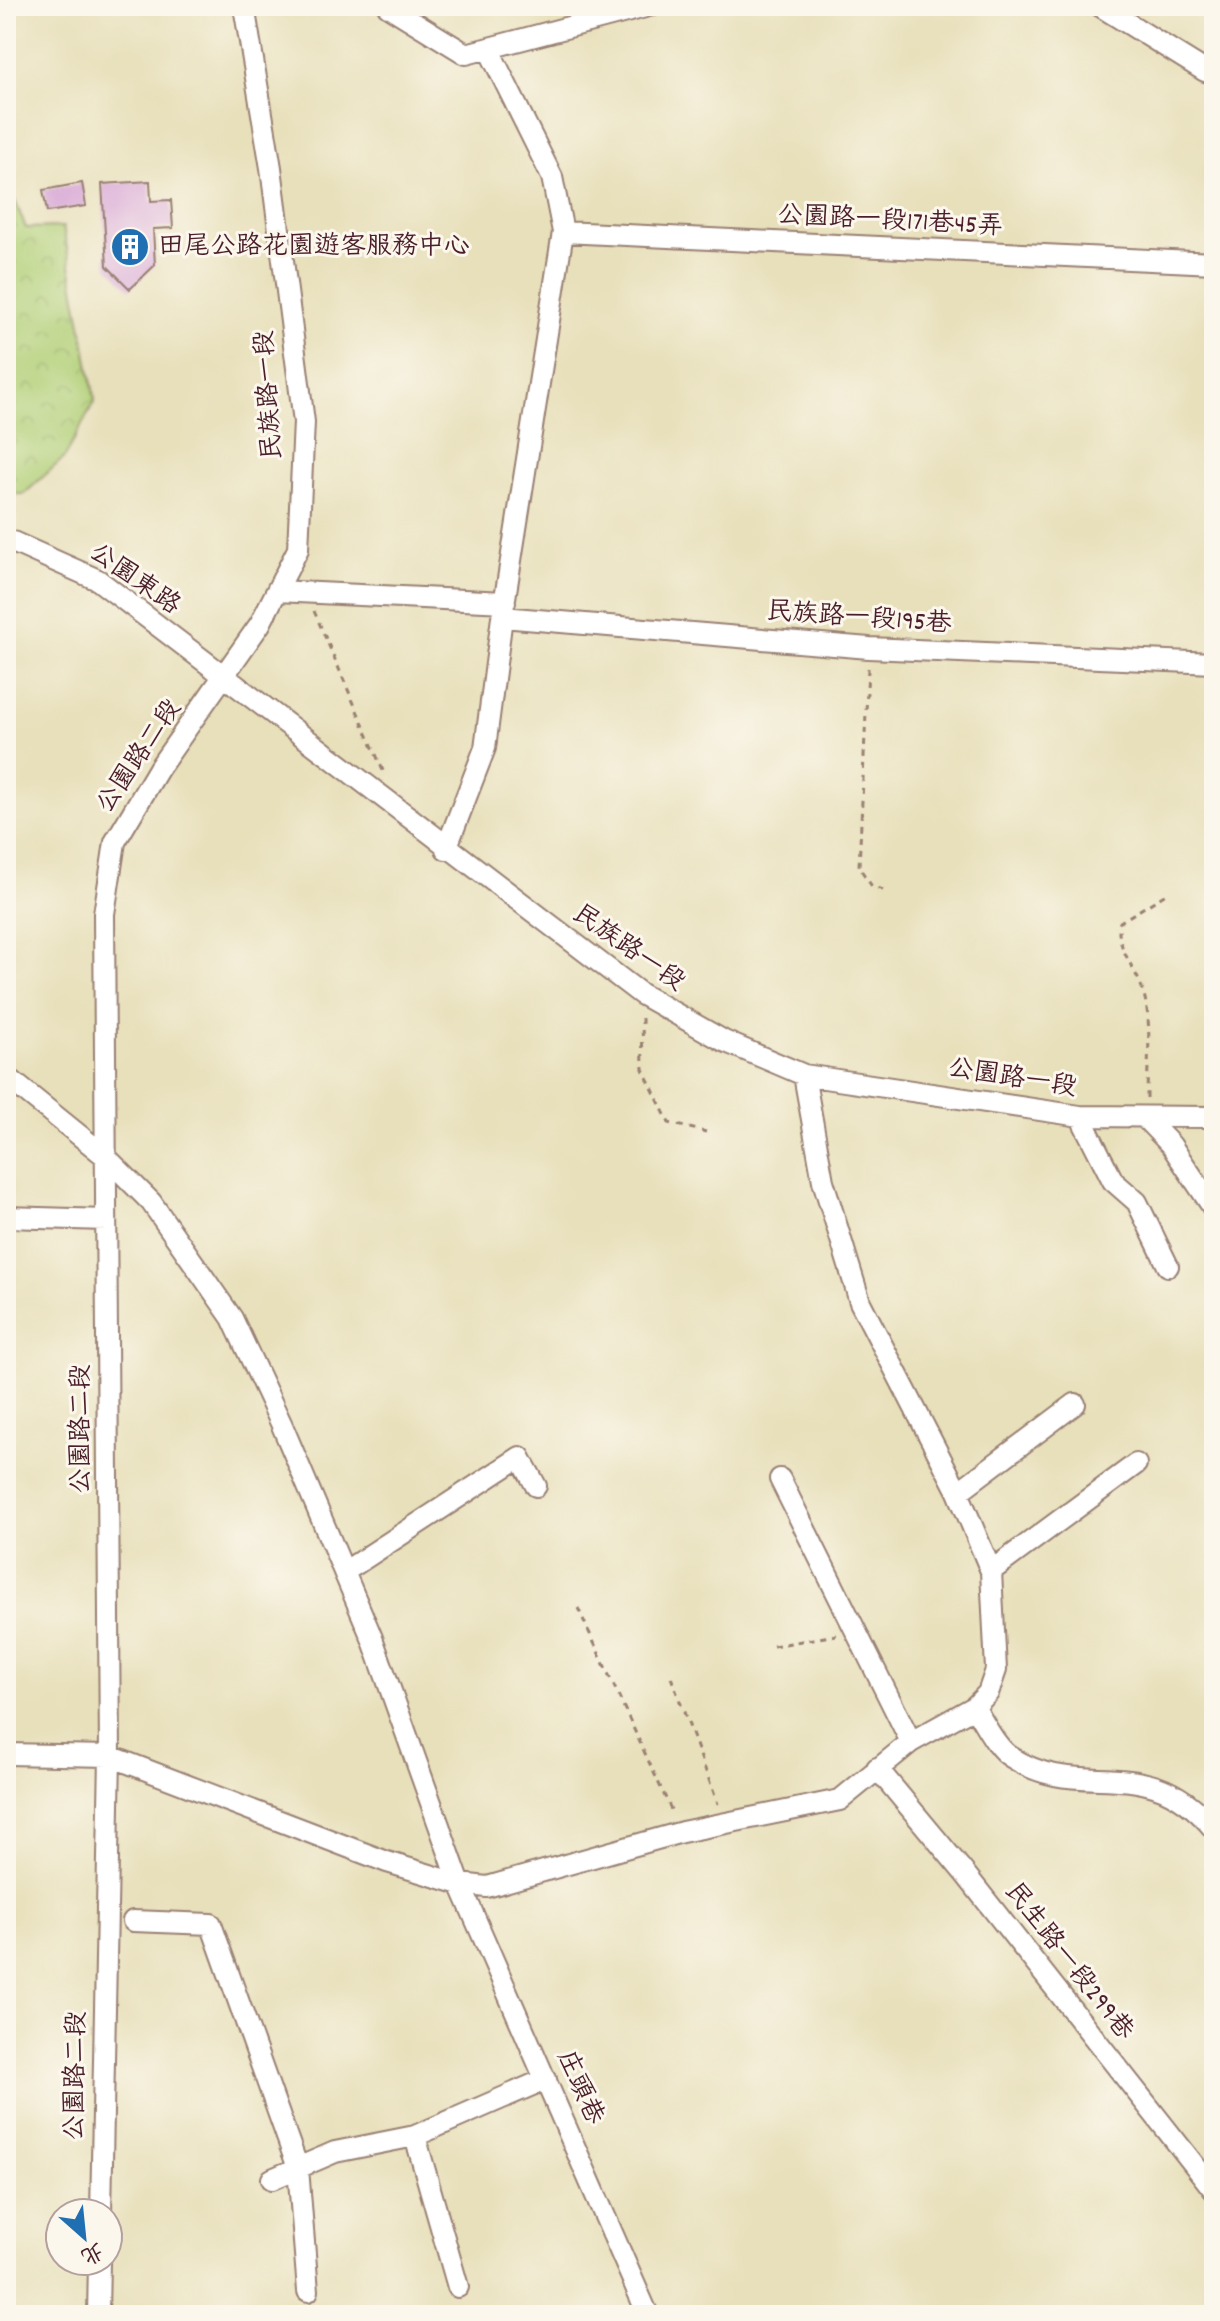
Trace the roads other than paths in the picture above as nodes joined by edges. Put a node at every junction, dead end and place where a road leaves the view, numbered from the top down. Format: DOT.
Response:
graph roads {
  1 [pos="244,6"];
  2 [pos="388,6"];
  3 [pos="649,6"];
  4 [pos="1100,6"];
  5 [pos="489,50"];
  6 [pos="1214,73"];
  7 [pos="563,232"];
  8 [pos="1214,263"];
  9 [pos="6,539"];
  10 [pos="277,591"];
  11 [pos="503,610"];
  12 [pos="1214,663"];
  13 [pos="225,679"];
  14 [pos="446,849"];
  15 [pos="804,1075"];
  16 [pos="6,1076"];
  17 [pos="1080,1116"];
  18 [pos="1214,1117"];
  19 [pos="1146,1119"];
  20 [pos="105,1156"];
  21 [pos="1214,1209"];
  22 [pos="6,1217"];
  23 [pos="106,1220"];
  24 [pos="1168,1266"];
  25 [pos="1075,1404"];
  26 [pos="1136,1464"];
  27 [pos="780,1479"];
  28 [pos="536,1486"];
  29 [pos="958,1492"];
  30 [pos="991,1571"];
  31 [pos="344,1572"];
  32 [pos="974,1707"];
  33 [pos="911,1742"];
  34 [pos="6,1754"];
  35 [pos="110,1756"];
  36 [pos="877,1768"];
  37 [pos="1214,1829"];
  38 [pos="460,1884"];
  39 [pos="133,1921"];
  40 [pos="546,2079"];
  41 [pos="415,2136"];
  42 [pos="298,2168"];
  43 [pos="272,2179"];
  44 [pos="1214,2190"];
  45 [pos="101,2197"];
  46 [pos="99,2277"];
  47 [pos="458,2287"];
  48 [pos="308,2291"];
  49 [pos="98,2315"];
  50 [pos="648,2315"];
  1 -- 10 [label="street, 民族路一段"];
  2 -- 5 [label="street"];
  3 -- 5 [label="street"];
  4 -- 6 [label="street"];
  5 -- 7 [label="street"];
  7 -- 8 [label="street, 公園路一段171巷45弄"];
  7 -- 11 [label="street"];
  9 -- 13 [label="street, 公園東路"];
  10 -- 11 [label="street, 民族路一段195巷"];
  10 -- 13 [label="street, 民族路一段"];
  11 -- 12 [label="street, 民族路一段195巷"];
  11 -- 14 [label="street"];
  13 -- 14 [label="street, 民族路一段"];
  13 -- 20 [label="street, 公園路二段"];
  14 -- 15 [label="street, 民族路一段"];
  15 -- 17 [label="street, 公園路一段"];
  15 -- 29 [label="street"];
  16 -- 20 [label="street, 庄頭巷"];
  17 -- 19 [label="street, 公園路一段"];
  17 -- 24 [label="street"];
  18 -- 19 [label="street, 公園路一段"];
  19 -- 21 [label="street"];
  20 -- 23 [label="street, 公園路二段"];
  20 -- 31 [label="street, 庄頭巷"];
  22 -- 23 [label="street"];
  23 -- 35 [label="street, 公園路二段"];
  25 -- 29 [label="street"];
  26 -- 30 [label="street"];
  27 -- 33 [label="street"];
  28 -- 31 [label="street"];
  29 -- 30 [label="street"];
  30 -- 32 [label="street"];
  31 -- 38 [label="street, 庄頭巷"];
  32 -- 33 [label="street"];
  32 -- 37 [label="street"];
  33 -- 36 [label="street"];
  34 -- 35 [label="street"];
  35 -- 38 [label="street"];
  35 -- 45 [label="street, 公園路二段"];
  36 -- 38 [label="street"];
  36 -- 44 [label="street, 民生路一段299巷"];
  38 -- 40 [label="street, 庄頭巷"];
  39 -- 42 [label="street"];
  40 -- 41 [label="street"];
  40 -- 50 [label="street, 庄頭巷"];
  41 -- 42 [label="street"];
  41 -- 47 [label="street"];
  42 -- 43 [label="street"];
  42 -- 48 [label="street"];
  46 -- 49 [label="street"];
}
